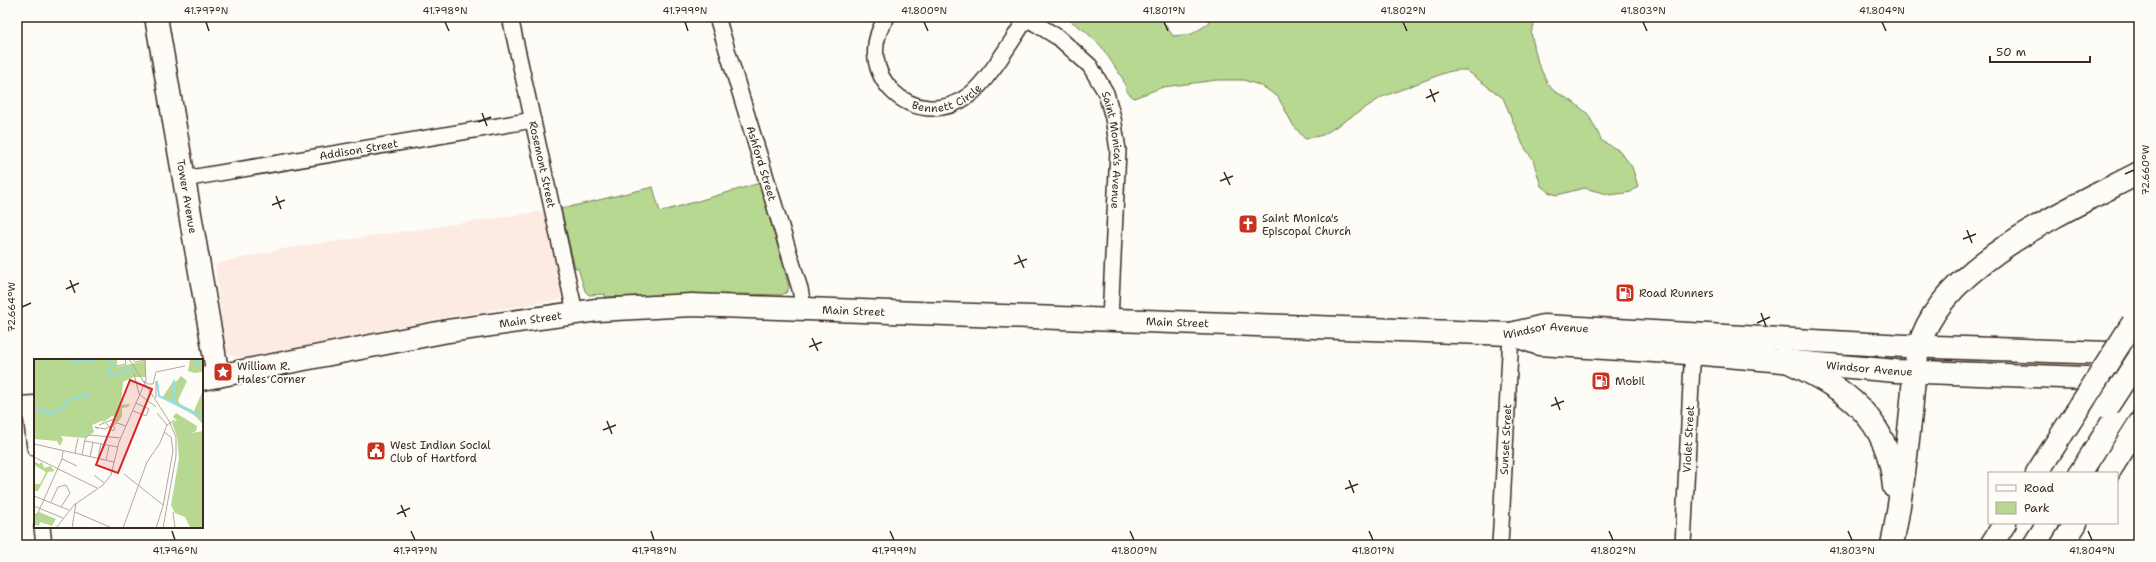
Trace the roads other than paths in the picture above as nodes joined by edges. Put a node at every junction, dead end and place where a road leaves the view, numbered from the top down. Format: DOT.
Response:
graph roads {
  1 [pos="156,17"];
  2 [pos="510,17"];
  3 [pos="717,17"];
  4 [pos="887,17"];
  5 [pos="1026,18"];
  6 [pos="533,120"];
  7 [pos="2139,173"];
  8 [pos="184,179"];
  9 [pos="804,310"];
  10 [pos="575,312"];
  11 [pos="2136,319"];
  12 [pos="1110,320"];
  13 [pos="1511,334"];
  14 [pos="1788,339"];
  15 [pos="1693,343"];
  16 [pos="1919,346"];
  17 [pos="2139,354"];
  18 [pos="2139,358"];
  19 [pos="1787,361"];
  20 [pos="1915,372"];
  21 [pos="210,377"];
  22 [pos="2139,380"];
  23 [pos="28,407"];
  24 [pos="2114,407"];
  25 [pos="2139,424"];
  26 [pos="34,442"];
  27 [pos="2038,472"];
  28 [pos="2066,472"];
  29 [pos="2081,472"];
  30 [pos="2109,472"];
  31 [pos="2004,524"];
  32 [pos="2032,524"];
  33 [pos="2047,524"];
  34 [pos="2075,524"];
  35 [pos="42,528"];
  36 [pos="1893,538"];
  37 [pos="44,545"];
  38 [pos="1500,545"];
  39 [pos="1683,545"];
  40 [pos="1991,545"];
  41 [pos="2019,545"];
  42 [pos="2034,545"];
  43 [pos="2062,545"];
  1 -- 8 [label="main road, Tower Avenue"];
  2 -- 6 [label="street, Rosemont Street"];
  3 -- 9 [label="street, Ashford Street"];
  4 -- 5 [label="street, Bennett Circle"];
  5 -- 12 [label="street, Saint Monica's Avenue"];
  6 -- 8 [label="street, Addison Street"];
  6 -- 10 [label="street, Rosemont Street"];
  7 -- 16 [label="main road"];
  8 -- 21 [label="main road, Tower Avenue"];
  9 -- 10 [label="main road, Main Street"];
  9 -- 12 [label="main road, Main Street"];
  10 -- 21 [label="main road, Main Street"];
  11 -- 27 [label="main road, bridge"];
  12 -- 13 [label="main road, Main Street"];
  13 -- 15 [label="main road, Windsor Avenue"];
  13 -- 38 [label="street, Sunset Street"];
  14 -- 15 [label="main road, Windsor Avenue"];
  14 -- 16 [label="main road, Windsor Avenue"];
  14 -- 19 [label="main road"];
  15 -- 19 [label="main road, Windsor Avenue"];
  15 -- 39 [label="street, Violet Street"];
  16 -- 17 [label="main road, Windsor Avenue"];
  16 -- 20 [label="main road"];
  18 -- 24 [label="main road, bridge"];
  19 -- 20 [label="main road, Windsor Avenue"];
  19 -- 36 [label="main road"];
  20 -- 22 [label="main road, Windsor Avenue"];
  20 -- 36 [label="main road"];
  22 -- 24 [label="main road"];
  23 -- 26 [label="street"];
  24 -- 28 [label="main road"];
  24 -- 29 [label="main road"];
  25 -- 30 [label="main road"];
  31 -- 40 [label="main road"];
  32 -- 41 [label="main road"];
  33 -- 42 [label="main road"];
  34 -- 43 [label="main road"];
  35 -- 37 [label="street"];
}
